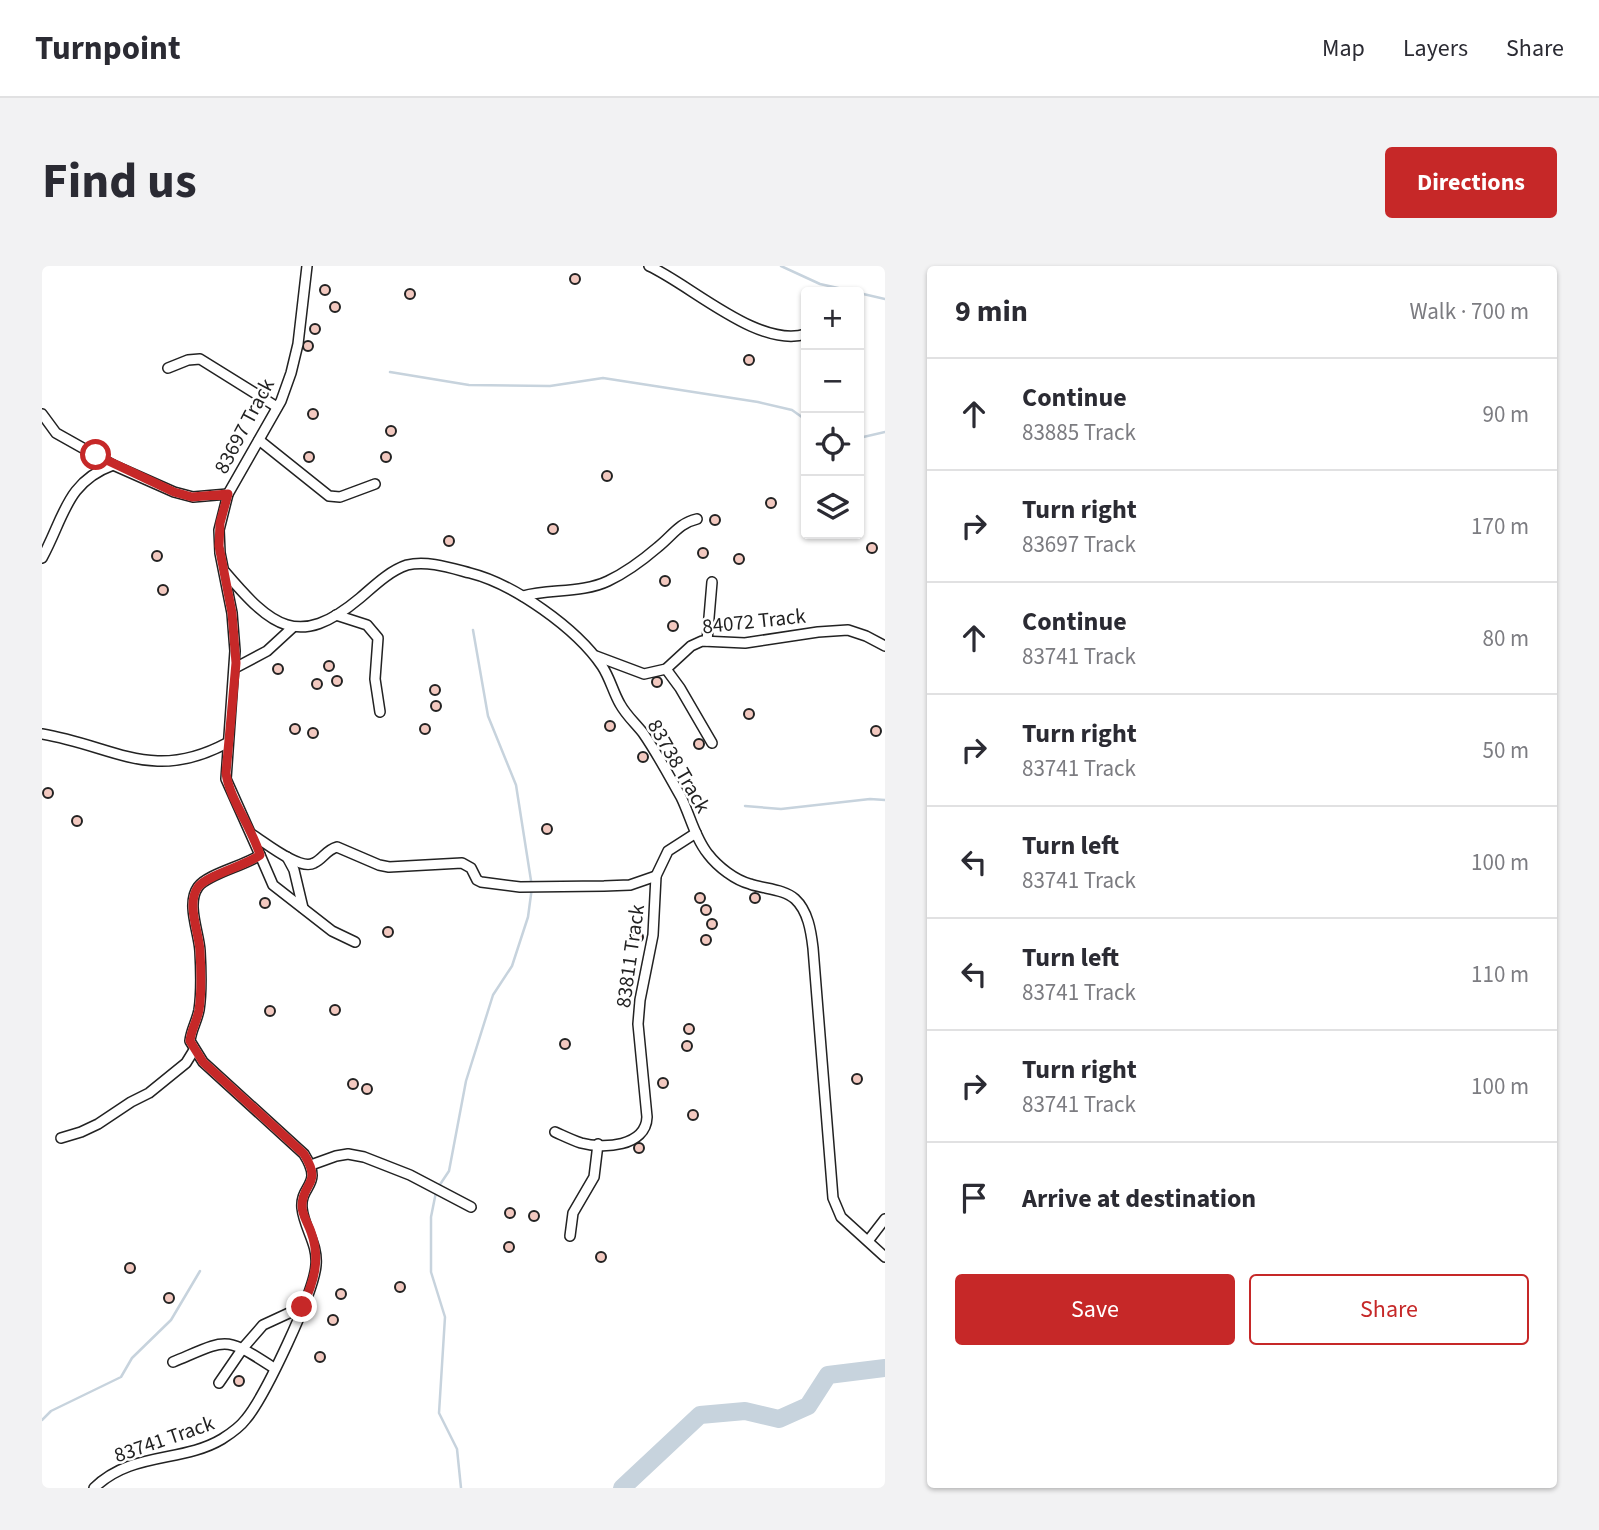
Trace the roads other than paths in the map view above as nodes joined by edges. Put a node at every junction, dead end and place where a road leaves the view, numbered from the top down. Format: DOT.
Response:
graph roads {
  1 [pos="307,266"];
  2 [pos="649,266"];
  3 [pos="801,335"];
  4 [pos="168,368"];
  5 [pos="277,407"];
  6 [pos="42,414"];
  7 [pos="42,428"];
  8 [pos="56,433"];
  9 [pos="259,440"];
  10 [pos="114,465"];
  11 [pos="375,484"];
  12 [pos="228,494"];
  13 [pos="697,519"];
  14 [pos="42,558"];
  15 [pos="224,571"];
  16 [pos="712,582"];
  17 [pos="523,596"];
  18 [pos="336,615"];
  19 [pos="292,628"];
  20 [pos="707,641"];
  21 [pos="885,646"];
  22 [pos="594,656"];
  23 [pos="235,668"];
  24 [pos="666,669"];
  25 [pos="380,712"];
  26 [pos="42,734"];
  27 [pos="227,743"];
  28 [pos="712,743"];
  29 [pos="696,833"];
  30 [pos="252,834"];
  31 [pos="260,855"];
  32 [pos="287,857"];
  33 [pos="656,876"];
  34 [pos="303,908"];
  35 [pos="355,942"];
  36 [pos="194,1050"];
  37 [pos="555,1132"];
  38 [pos="61,1138"];
  39 [pos="595,1144"];
  40 [pos="311,1165"];
  41 [pos="471,1208"];
  42 [pos="885,1219"];
  43 [pos="570,1236"];
  44 [pos="867,1241"];
  45 [pos="885,1257"];
  46 [pos="302,1307"];
  47 [pos="243,1348"];
  48 [pos="173,1363"];
  49 [pos="274,1368"];
  50 [pos="219,1383"];
  51 [pos="94,1488"];
  1 -- 5 [label="street, 83697 Track"];
  2 -- 3 [label="street"];
  4 -- 5 [label="street"];
  5 -- 9 [label="street, 83697 Track"];
  6 -- 8 [label="street"];
  7 -- 8 [label="street"];
  8 -- 10 [label="street"];
  9 -- 11 [label="street"];
  9 -- 12 [label="street, 83697 Track"];
  10 -- 12 [label="street"];
  10 -- 14 [label="street"];
  12 -- 15 [label="street, 83697 Track"];
  13 -- 17 [label="street"];
  15 -- 19 [label="street"];
  15 -- 23 [label="street, 83697 Track"];
  16 -- 20 [label="street"];
  17 -- 18 [label="street, 83738 Track"];
  17 -- 22 [label="street, 83738 Track"];
  18 -- 19 [label="street, 83738 Track"];
  18 -- 25 [label="street"];
  19 -- 23 [label="street"];
  20 -- 21 [label="street, 84072 Track"];
  20 -- 24 [label="street, 84072 Track"];
  22 -- 24 [label="street"];
  22 -- 29 [label="street, 83738 Track"];
  23 -- 27 [label="street, 83697 Track"];
  24 -- 28 [label="street"];
  26 -- 27 [label="street"];
  27 -- 30 [label="street"];
  29 -- 33 [label="street, 83811 Track"];
  29 -- 44 [label="street, 83738 Track"];
  30 -- 31 [label="street"];
  30 -- 32 [label="street"];
  31 -- 34 [label="street"];
  31 -- 36 [label="street"];
  32 -- 33 [label="street"];
  32 -- 34 [label="street"];
  33 -- 39 [label="street, 83811 Track"];
  34 -- 35 [label="street"];
  36 -- 38 [label="street"];
  36 -- 40 [label="street"];
  37 -- 39 [label="street"];
  39 -- 43 [label="street"];
  40 -- 41 [label="street"];
  40 -- 46 [label="street, 83741 Track"];
  42 -- 44 [label="street"];
  44 -- 45 [label="street, 83738 Track"];
  46 -- 47 [label="street"];
  46 -- 49 [label="street, 83741 Track"];
  47 -- 48 [label="street"];
  47 -- 49 [label="street"];
  47 -- 50 [label="street"];
  49 -- 51 [label="street, 83741 Track"];
}
